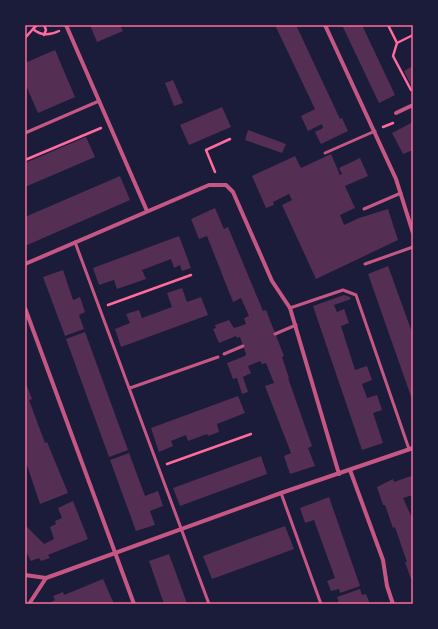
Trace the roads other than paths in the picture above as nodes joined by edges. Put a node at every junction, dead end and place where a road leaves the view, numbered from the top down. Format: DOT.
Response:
graph roads {
  1 [pos="66,25"];
  2 [pos="325,25"];
  3 [pos="99,101"];
  4 [pos="413,105"];
  5 [pos="396,113"];
  6 [pos="375,131"];
  7 [pos="25,133"];
  8 [pos="324,153"];
  9 [pos="401,193"];
  10 [pos="364,209"];
  11 [pos="147,211"];
  12 [pos="413,233"];
  13 [pos="75,242"];
  14 [pos="413,247"];
  15 [pos="25,264"];
  16 [pos="365,264"];
  17 [pos="25,308"];
  18 [pos="290,308"];
  19 [pos="296,325"];
  20 [pos="275,334"];
  21 [pos="244,346"];
  22 [pos="224,354"];
  23 [pos="218,356"];
  24 [pos="130,388"];
  25 [pos="411,449"];
  26 [pos="350,470"];
  27 [pos="340,474"];
  28 [pos="281,493"];
  29 [pos="182,529"];
  30 [pos="115,552"];
  31 [pos="25,576"];
  32 [pos="46,578"];
  33 [pos="25,601"];
  34 [pos="28,604"];
  35 [pos="134,604"];
  36 [pos="209,604"];
  37 [pos="321,604"];
  38 [pos="393,604"];
  1 -- 3 [label="street"];
  2 -- 6 [label="street"];
  3 -- 7 [label="lane"];
  3 -- 11 [label="street"];
  4 -- 5 [label="street"];
  6 -- 8 [label="lane"];
  6 -- 9 [label="street"];
  9 -- 10 [label="lane"];
  9 -- 12 [label="street"];
  11 -- 13 [label="street"];
  11 -- 18 [label="street"];
  13 -- 15 [label="street"];
  13 -- 24 [label="lane"];
  14 -- 16 [label="lane"];
  17 -- 30 [label="street"];
  18 -- 19 [label="street"];
  18 -- 25 [label="lane"];
  19 -- 20 [label="lane"];
  19 -- 27 [label="street"];
  21 -- 22 [label="lane"];
  23 -- 24 [label="lane"];
  24 -- 29 [label="lane"];
  25 -- 26 [label="street"];
  26 -- 27 [label="street"];
  26 -- 38 [label="street"];
  27 -- 28 [label="street"];
  28 -- 29 [label="street"];
  28 -- 37 [label="lane"];
  29 -- 30 [label="street"];
  29 -- 36 [label="lane"];
  30 -- 32 [label="street"];
  30 -- 35 [label="street"];
  31 -- 32 [label="street"];
  32 -- 34 [label="street"];
  33 -- 34 [label="street"];
}
